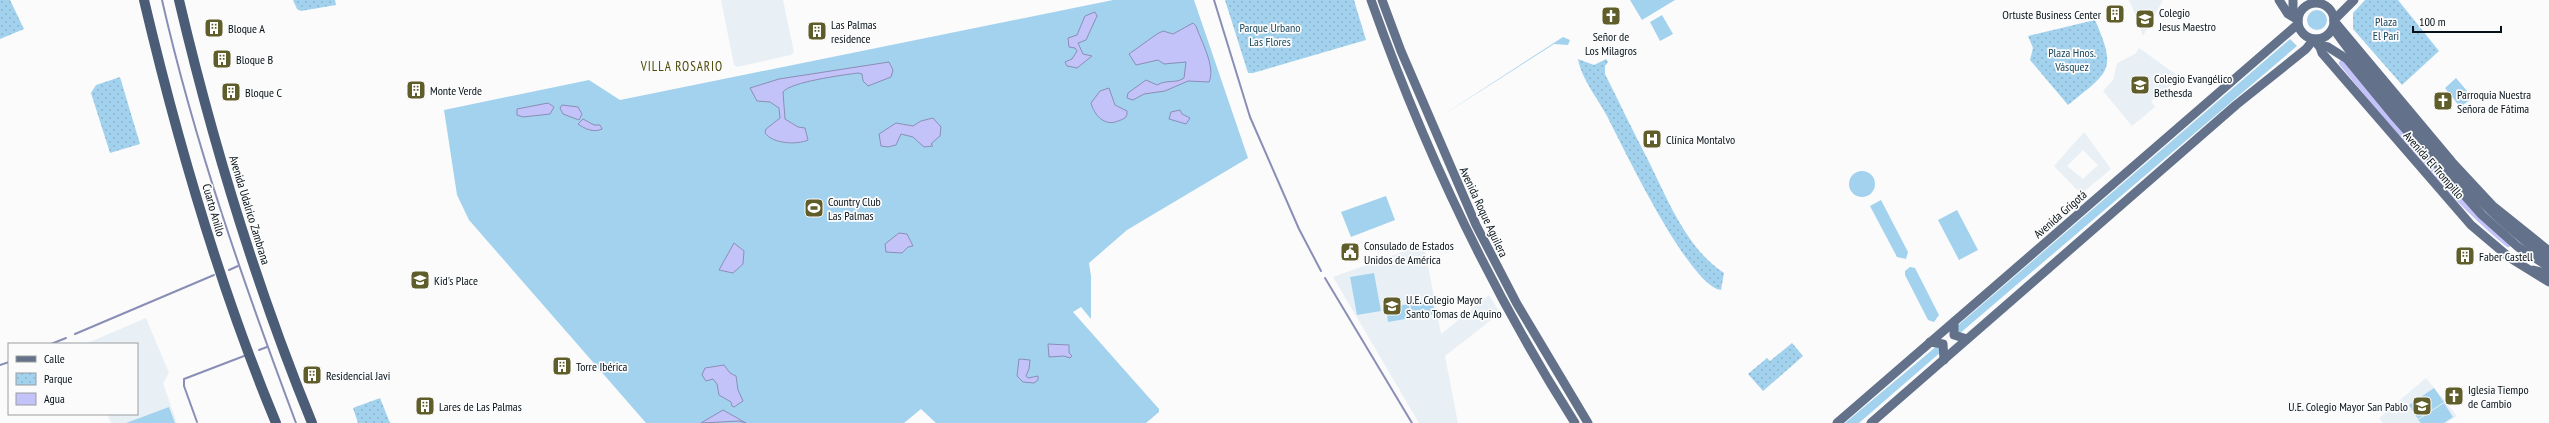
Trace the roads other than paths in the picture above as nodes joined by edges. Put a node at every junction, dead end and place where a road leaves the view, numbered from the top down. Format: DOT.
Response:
graph roads {
  1 [pos="144,0"];
  2 [pos="179,0"];
  3 [pos="1371,0"];
  4 [pos="1382,0"];
  5 [pos="2279,0"];
  6 [pos="2293,0"];
  7 [pos="2354,0"];
  8 [pos="2321,2"];
  9 [pos="2296,20"];
  10 [pos="2334,23"];
  11 [pos="2317,41"];
  12 [pos="2433,138"];
  13 [pos="2441,159"];
  14 [pos="2508,219"];
  15 [pos="2523,240"];
  16 [pos="2549,251"];
  17 [pos="2549,259"];
  18 [pos="2549,267"];
  19 [pos="2526,269"];
  20 [pos="2549,274"];
  21 [pos="1494,281"];
  22 [pos="2549,282"];
  23 [pos="1517,304"];
  24 [pos="1951,324"];
  25 [pos="1947,337"];
  26 [pos="1963,338"];
  27 [pos="1932,340"];
  28 [pos="1945,349"];
  29 [pos="1532,352"];
  30 [pos="1944,360"];
  31 [pos="1555,371"];
  32 [pos="1566,408"];
  33 [pos="276,423"];
  34 [pos="312,423"];
  35 [pos="1575,423"];
  36 [pos="1581,423"];
  37 [pos="1588,423"];
  38 [pos="1837,423"];
  39 [pos="1871,423"];
  1 -- 33 [label="highway, Cuarto Anillo"];
  2 -- 34 [label="highway, Avenida Udalrico Zambrana"];
  3 -- 21 [label="main road, Avenida Roque Aguilera"];
  4 -- 23 [label="main road, Avenida Roque Aguilera"];
  5 -- 9 [label="main road"];
  6 -- 9 [label="main road"];
  7 -- 10 [label="main road"];
  8 -- 9 [label="main road"];
  8 -- 10 [label="main road"];
  9 -- 11 [label="main road"];
  9 -- 24 [label="main road, Avenida Grigotá"];
  10 -- 11 [label="main road"];
  10 -- 12 [label="main road, Avenida El Trompillo"];
  10 -- 13 [label="main road, Avenida El Trompillo"];
  11 -- 18 [label="main road, Avenida El Trompillo"];
  11 -- 19 [label="main road, Avenida El Trompillo"];
  11 -- 26 [label="main road"];
  12 -- 13 [label="main road"];
  12 -- 14 [label="main road, Avenida El Trompillo"];
  13 -- 15 [label="main road, Avenida El Trompillo"];
  14 -- 15 [label="main road"];
  14 -- 16 [label="main road, Avenida El Trompillo"];
  15 -- 17 [label="main road, Avenida El Trompillo"];
  19 -- 20 [label="main road"];
  19 -- 22 [label="main road, Avenida El Trompillo"];
  21 -- 23 [label="main road"];
  21 -- 29 [label="main road, Avenida Roque Aguilera"];
  23 -- 31 [label="main road, Avenida Roque Aguilera"];
  24 -- 25 [label="main road"];
  24 -- 26 [label="main road"];
  24 -- 27 [label="main road, Avenida Grigotá"];
  25 -- 26 [label="main road"];
  25 -- 27 [label="main road"];
  25 -- 28 [label="main road"];
  26 -- 30 [label="main road"];
  27 -- 28 [label="main road"];
  27 -- 38 [label="main road, Avenida Grigotá"];
  28 -- 30 [label="main road"];
  29 -- 31 [label="main road"];
  29 -- 32 [label="main road, Avenida Roque Aguilera"];
  30 -- 39 [label="main road"];
  31 -- 37 [label="main road, Avenida Roque Aguilera"];
  32 -- 35 [label="main road, Avenida Roque Aguilera"];
  32 -- 36 [label="main road"];
}
